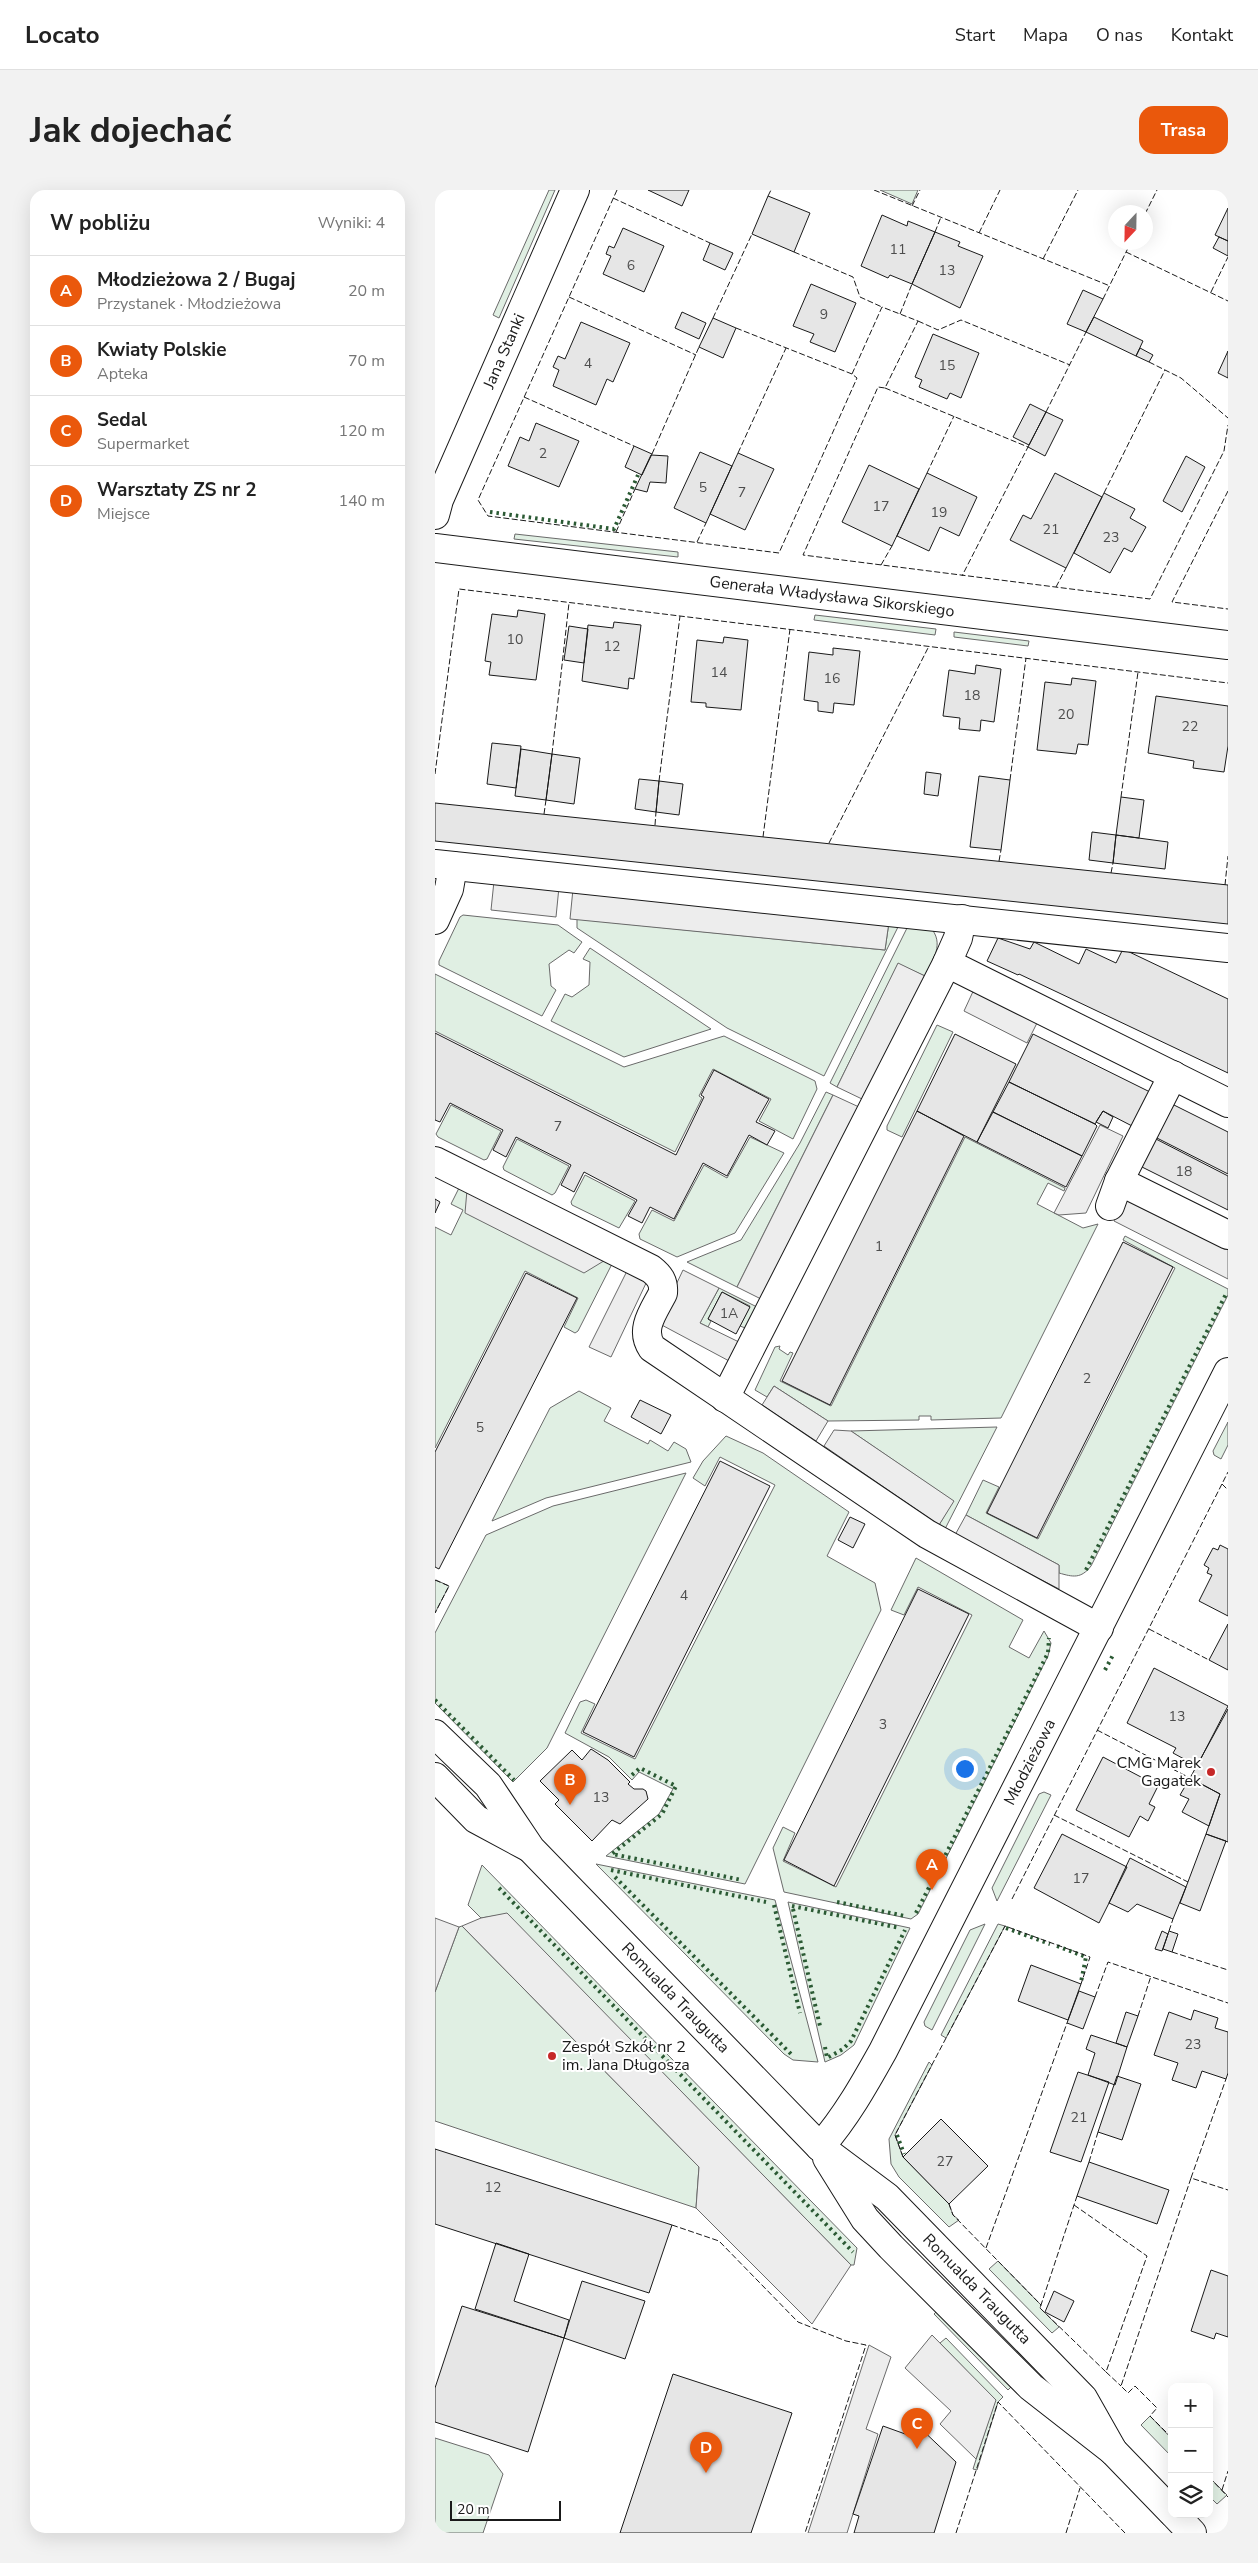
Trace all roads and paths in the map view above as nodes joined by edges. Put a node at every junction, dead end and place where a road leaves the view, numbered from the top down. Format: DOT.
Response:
graph roads {
  1 [pos="575,190"];
  2 [pos="435,515"];
  3 [pos="435,548"];
  4 [pos="1228,645"];
  5 [pos="444,865"];
  6 [pos="962,919"];
  7 [pos="435,920"];
  8 [pos="1228,948"];
  9 [pos="947,963"];
  10 [pos="1173,1075"];
  11 [pos="1228,1103"];
  12 [pos="435,1161"];
  13 [pos="1228,1235"];
  14 [pos="1228,1372"];
  15 [pos="725,1398"];
  16 [pos="1099,1628"];
  17 [pos="435,1734"];
  18 [pos="435,1777"];
  19 [pos="531,1849"];
  20 [pos="820,2146"];
  21 [pos="1168,2508"];
  22 [pos="1178,2518"];
  23 [pos="1192,2533"];
  1 -- 2 [label="street, Jana Stanki"];
  3 -- 4 [label="street, Generała Władysława Sikorskiego"];
  5 -- 6 [label="street"];
  5 -- 7 [label="street"];
  6 -- 8 [label="street"];
  6 -- 9 [label="street"];
  9 -- 10 [label="street"];
  9 -- 15 [label="street"];
  10 -- 11 [label="street"];
  10 -- 13 [label="street"];
  12 -- 15 [label="street"];
  14 -- 16 [label="street, Młodzieżowa"];
  15 -- 16 [label="street"];
  16 -- 20 [label="street, Młodzieżowa"];
  17 -- 19 [label="street, Romualda Traugutta"];
  18 -- 19 [label="street, Romualda Traugutta"];
  19 -- 20 [label="street, Romualda Traugutta"];
  20 -- 21 [label="street, Romualda Traugutta"];
  22 -- 23 [label="street, Romualda Traugutta"];
}
